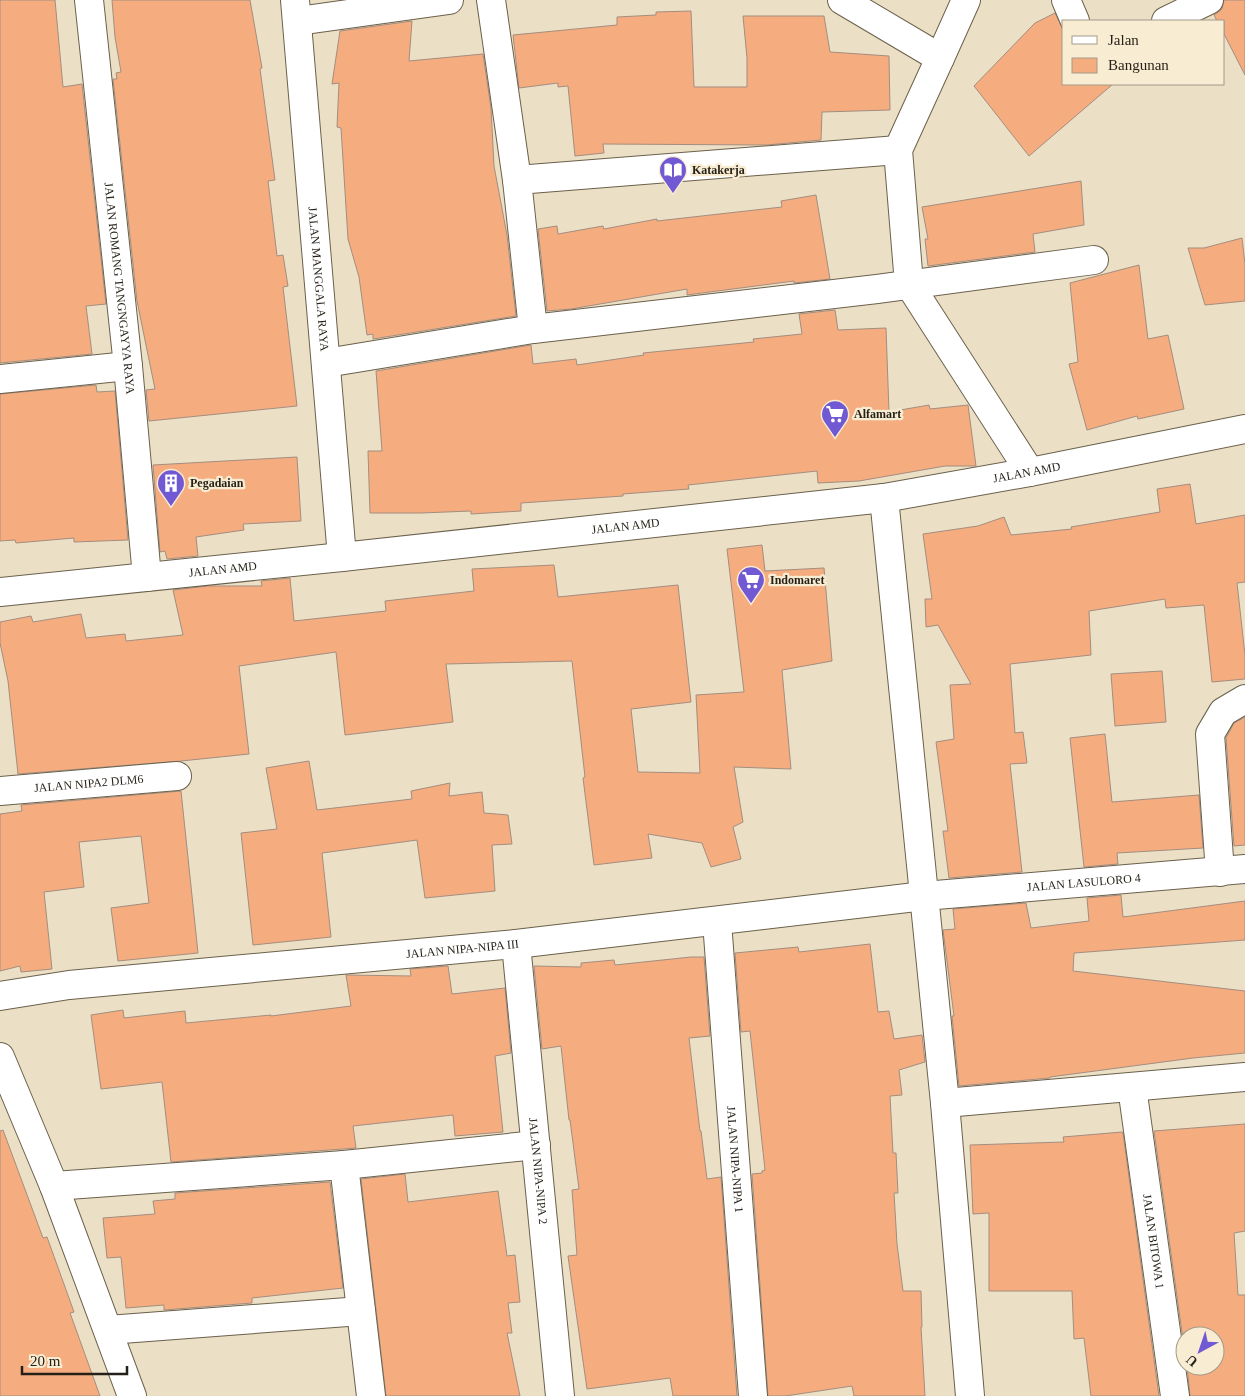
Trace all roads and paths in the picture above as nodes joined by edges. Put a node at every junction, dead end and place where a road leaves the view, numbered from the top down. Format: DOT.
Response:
graph roads {
  1 [pos="90,0"];
  2 [pos="449,0"];
  3 [pos="491,0"];
  4 [pos="842,0"];
  5 [pos="966,0"];
  6 [pos="1066,0"];
  7 [pos="1210,0"];
  8 [pos="297,10"];
  9 [pos="1075,20"];
  10 [pos="1168,20"];
  11 [pos="940,58"];
  12 [pos="898,150"];
  13 [pos="517,180"];
  14 [pos="1094,260"];
  15 [pos="909,284"];
  16 [pos="533,329"];
  17 [pos="326,363"];
  18 [pos="128,366"];
  19 [pos="0,379"];
  20 [pos="1245,430"];
  21 [pos="1030,472"];
  22 [pos="884,498"];
  23 [pos="342,557"];
  24 [pos="147,577"];
  25 [pos="0,592"];
  26 [pos="1245,698"];
  27 [pos="177,776"];
  28 [pos="0,791"];
  29 [pos="1233,871"];
  30 [pos="924,896"];
  31 [pos="717,922"];
  32 [pos="516,944"];
  33 [pos="0,996"];
  34 [pos="0,1057"];
  35 [pos="1245,1077"];
  36 [pos="1132,1087"];
  37 [pos="945,1104"];
  38 [pos="536,1145"];
  39 [pos="344,1165"];
  40 [pos="54,1186"];
  41 [pos="361,1311"];
  42 [pos="108,1330"];
  43 [pos="132,1396"];
  44 [pos="371,1396"];
  45 [pos="560,1396"];
  46 [pos="753,1396"];
  47 [pos="970,1396"];
  48 [pos="1175,1396"];
  1 -- 18 [label="street, JALAN ROMANG TANGNGAYYA RAYA"];
  2 -- 8 [label="street"];
  3 -- 13 [label="street"];
  4 -- 11 [label="street"];
  5 -- 11 [label="street"];
  6 -- 9 [label="street"];
  7 -- 10 [label="street"];
  8 -- 17 [label="street, JALAN MANGGALA RAYA"];
  11 -- 12 [label="street"];
  12 -- 13 [label="street"];
  12 -- 15 [label="street"];
  13 -- 16 [label="street"];
  14 -- 15 [label="street"];
  15 -- 16 [label="street"];
  15 -- 21 [label="street"];
  16 -- 17 [label="street"];
  17 -- 23 [label="street, JALAN MANGGALA RAYA"];
  18 -- 19 [label="street"];
  18 -- 24 [label="street, JALAN ROMANG TANGNGAYYA RAYA"];
  20 -- 21 [label="street, JALAN AMD"];
  21 -- 22 [label="street, JALAN AMD"];
  22 -- 23 [label="street, JALAN AMD"];
  22 -- 30 [label="street"];
  23 -- 24 [label="street, JALAN AMD"];
  24 -- 25 [label="street, JALAN AMD"];
  26 -- 29 [label="street"];
  27 -- 28 [label="street, JALAN NIPA2 DLM6"];
  29 -- 30 [label="street, JALAN LASULORO 4"];
  30 -- 31 [label="street, JALAN NIPA-NIPA III"];
  30 -- 37 [label="street"];
  31 -- 32 [label="street, JALAN NIPA-NIPA III"];
  31 -- 46 [label="street, JALAN NIPA-NIPA 1"];
  32 -- 33 [label="street, JALAN NIPA-NIPA III"];
  32 -- 38 [label="street, JALAN NIPA-NIPA 2"];
  34 -- 40 [label="street"];
  35 -- 36 [label="street"];
  36 -- 37 [label="street"];
  36 -- 48 [label="street, JALAN BITOWA 1"];
  37 -- 47 [label="street"];
  38 -- 39 [label="street"];
  38 -- 45 [label="street, JALAN NIPA-NIPA 2"];
  39 -- 40 [label="street"];
  39 -- 41 [label="street"];
  40 -- 42 [label="street"];
  41 -- 42 [label="street"];
  41 -- 44 [label="street"];
  42 -- 43 [label="street"];
}
